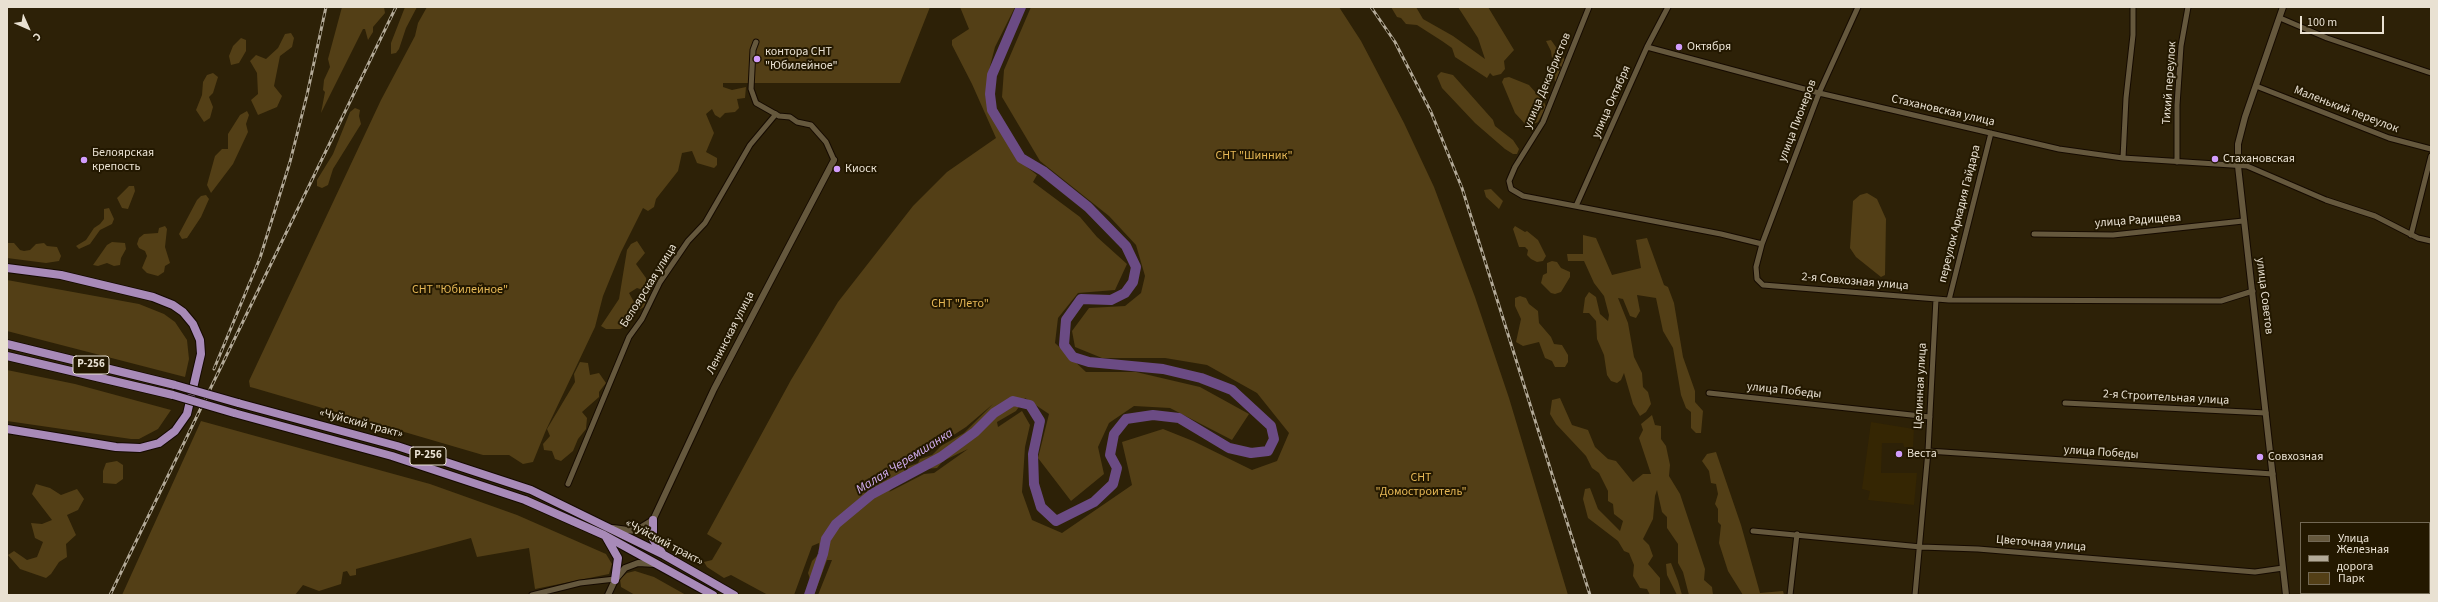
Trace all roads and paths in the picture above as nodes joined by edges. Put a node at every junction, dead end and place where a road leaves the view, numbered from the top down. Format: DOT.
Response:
graph roads {
  1 [pos="1589,7"];
  2 [pos="1668,7"];
  3 [pos="1858,7"];
  4 [pos="2133,7"];
  5 [pos="2188,7"];
  6 [pos="2284,7"];
  7 [pos="2280,18"];
  8 [pos="756,42"];
  9 [pos="1647,47"];
  10 [pos="2431,74"];
  11 [pos="2256,86"];
  12 [pos="1819,93"];
  13 [pos="776,114"];
  14 [pos="1991,133"];
  15 [pos="2431,149"];
  16 [pos="2431,156"];
  17 [pos="2123,158"];
  18 [pos="834,160"];
  19 [pos="2177,162"];
  20 [pos="2238,166"];
  21 [pos="1576,206"];
  22 [pos="2243,222"];
  23 [pos="2034,234"];
  24 [pos="2411,235"];
  25 [pos="2431,241"];
  26 [pos="1762,244"];
  27 [pos="7,268"];
  28 [pos="2254,291"];
  29 [pos="1936,299"];
  30 [pos="1949,300"];
  31 [pos="7,344"];
  32 [pos="7,356"];
  33 [pos="1709,393"];
  34 [pos="2065,404"];
  35 [pos="2266,413"];
  36 [pos="1930,417"];
  37 [pos="7,429"];
  38 [pos="1928,451"];
  39 [pos="2273,474"];
  40 [pos="568,484"];
  41 [pos="653,520"];
  42 [pos="610,528"];
  43 [pos="1753,531"];
  44 [pos="1797,534"];
  45 [pos="604,535"];
  46 [pos="1921,547"];
  47 [pos="664,555"];
  48 [pos="656,564"];
  49 [pos="2283,568"];
  50 [pos="615,579"];
  51 [pos="532,595"];
  52 [pos="608,595"];
  53 [pos="713,595"];
  54 [pos="734,595"];
  55 [pos="1790,595"];
  56 [pos="1915,595"];
  57 [pos="2286,595"];
  1 -- 21 [label="street, улица Декабристов"];
  2 -- 9 [label="street, улица Октября"];
  3 -- 12 [label="street, улица Пионеров"];
  4 -- 17 [label="street"];
  5 -- 19 [label="street, Тихий переулок"];
  6 -- 7 [label="street, улица Советов"];
  7 -- 10 [label="street"];
  7 -- 11 [label="street, улица Советов"];
  8 -- 13 [label="street"];
  9 -- 12 [label="street, Стахановская улица"];
  9 -- 21 [label="street, улица Октября"];
  11 -- 15 [label="street, Маленький переулок"];
  11 -- 20 [label="street, улица Советов"];
  12 -- 14 [label="street, Стахановская улица"];
  12 -- 26 [label="street, улица Пионеров"];
  13 -- 18 [label="street"];
  13 -- 40 [label="street, Белоярская улица"];
  14 -- 17 [label="street, Стахановская улица"];
  14 -- 30 [label="street, переулок Аркадия Гайдара"];
  16 -- 24 [label="street"];
  17 -- 19 [label="street, Стахановская улица"];
  18 -- 41 [label="street, Ленинская улица"];
  19 -- 20 [label="street, Стахановская улица"];
  20 -- 22 [label="street, улица Советов"];
  20 -- 24 [label="street, Стахановская улица"];
  21 -- 26 [label="street"];
  22 -- 23 [label="street, улица Радищева"];
  22 -- 28 [label="street, улица Советов"];
  24 -- 25 [label="street, Стахановская улица"];
  26 -- 29 [label="street, 2-я Совхозная улица"];
  27 -- 37 [label="highway"];
  28 -- 30 [label="street, 2-я Совхозная улица"];
  28 -- 35 [label="street, улица Советов"];
  29 -- 30 [label="street, 2-я Совхозная улица"];
  29 -- 36 [label="street, Целинная улица"];
  31 -- 42 [label="highway, «Чуйский тракт» / Р-256, bridge"];
  32 -- 45 [label="highway, «Чуйский тракт» / Р-256, bridge"];
  33 -- 36 [label="street, улица Победы"];
  34 -- 35 [label="street, 2-я Строительная улица"];
  35 -- 39 [label="street, улица Советов"];
  36 -- 38 [label="street, Целинная улица"];
  38 -- 39 [label="street, улица Победы"];
  38 -- 46 [label="street, Целинная улица"];
  39 -- 49 [label="street, улица Советов"];
  41 -- 42 [label="street"];
  41 -- 47 [label="highway"];
  42 -- 47 [label="highway, «Чуйский тракт» / Р-256"];
  43 -- 44 [label="street, Цветочная улица"];
  44 -- 46 [label="street, Цветочная улица"];
  44 -- 55 [label="street"];
  45 -- 48 [label="highway, «Чуйский тракт» / Р-256"];
  45 -- 50 [label="highway"];
  46 -- 49 [label="street, Цветочная улица"];
  46 -- 56 [label="street, Целинная улица"];
  47 -- 54 [label="highway, «Чуйский тракт» / Р-256"];
  48 -- 50 [label="street"];
  48 -- 53 [label="highway, «Чуйский тракт» / Р-256"];
  49 -- 57 [label="street, улица Советов"];
  50 -- 51 [label="street"];
  50 -- 52 [label="street"];
}
